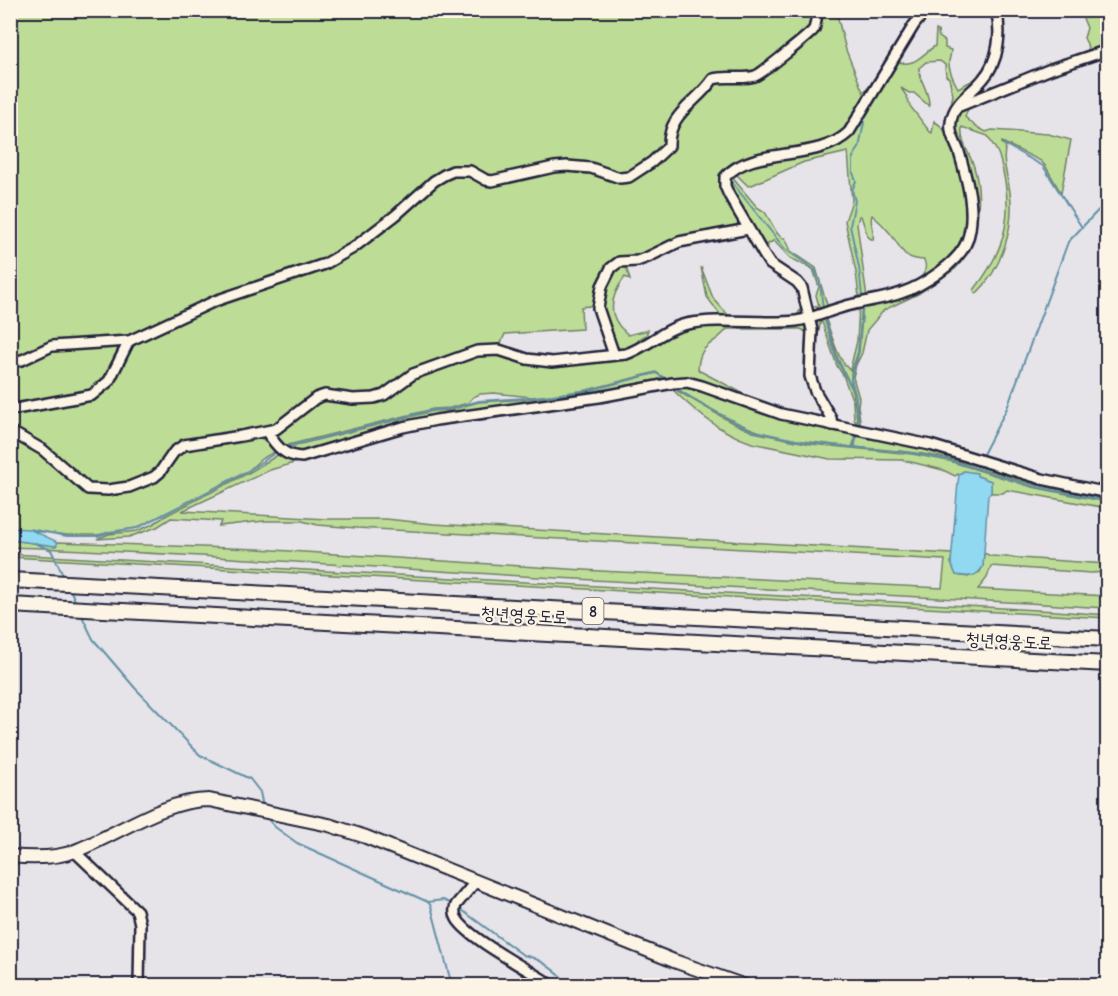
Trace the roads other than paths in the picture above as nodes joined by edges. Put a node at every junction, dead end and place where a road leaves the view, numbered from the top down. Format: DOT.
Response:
graph roads {
  1 [pos="818,10"];
  2 [pos="926,10"];
  3 [pos="996,10"];
  4 [pos="1107,50"];
  5 [pos="957,106"];
  6 [pos="748,229"];
  7 [pos="810,318"];
  8 [pos="129,341"];
  9 [pos="614,355"];
  10 [pos="10,361"];
  11 [pos="10,410"];
  12 [pos="832,425"];
  13 [pos="10,431"];
  14 [pos="267,432"];
  15 [pos="1107,493"];
  16 [pos="10,580"];
  17 [pos="10,605"];
  18 [pos="1107,639"];
  19 [pos="1107,664"];
  20 [pos="74,851"];
  21 [pos="10,856"];
  22 [pos="476,881"];
  23 [pos="139,986"];
  24 [pos="553,986"];
  25 [pos="745,986"];
  1 -- 8 [label="street"];
  2 -- 6 [label="street"];
  3 -- 5 [label="street"];
  4 -- 5 [label="street"];
  5 -- 7 [label="street"];
  6 -- 7 [label="street"];
  6 -- 9 [label="street"];
  7 -- 9 [label="street"];
  7 -- 12 [label="street"];
  8 -- 10 [label="street"];
  8 -- 11 [label="street"];
  9 -- 14 [label="street"];
  12 -- 14 [label="street"];
  12 -- 15 [label="street"];
  13 -- 14 [label="street"];
  16 -- 18 [label="highway, 청년영웅도로 / 8"];
  17 -- 19 [label="highway, 청년영웅도로 / 8"];
  20 -- 21 [label="main road"];
  20 -- 22 [label="main road"];
  20 -- 23 [label="street"];
  22 -- 24 [label="street"];
  22 -- 25 [label="main road"];
}
